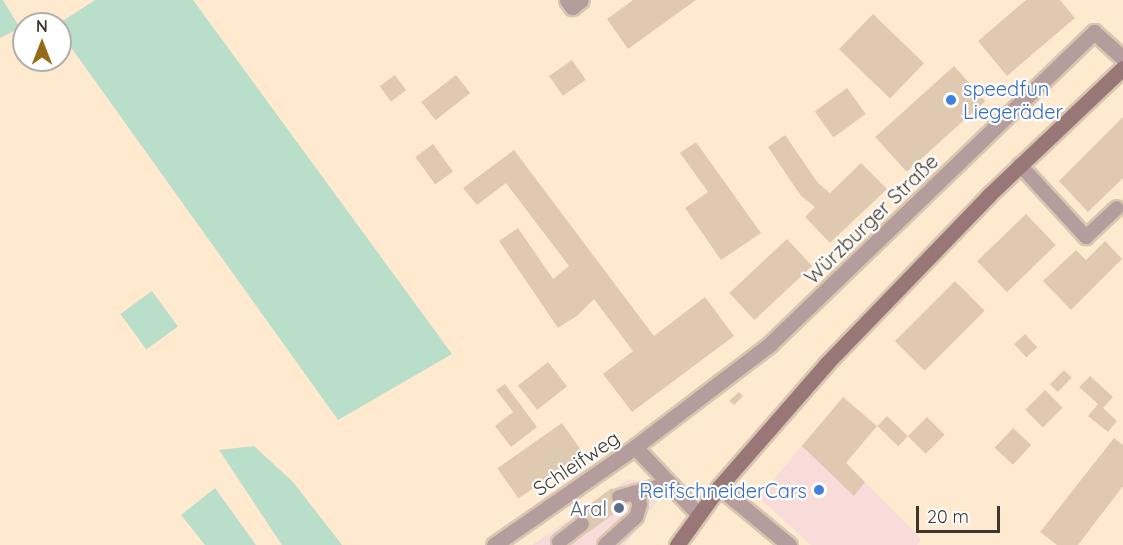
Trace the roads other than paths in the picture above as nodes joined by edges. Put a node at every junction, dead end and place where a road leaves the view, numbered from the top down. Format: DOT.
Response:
graph roads {
  1 [pos="567,0"];
  2 [pos="581,0"];
  3 [pos="1123,58"];
  4 [pos="1123,68"];
  5 [pos="1020,165"];
  6 [pos="1117,208"];
  7 [pos="635,447"];
  8 [pos="668,484"];
  9 [pos="719,487"];
  10 [pos="634,493"];
  11 [pos="619,497"];
  12 [pos="699,515"];
  13 [pos="582,524"];
  14 [pos="561,544"];
  15 [pos="494,545"];
  16 [pos="605,545"];
  17 [pos="677,545"];
  18 [pos="789,545"];
  1 -- 2 [label="street"];
  3 -- 7 [label="street, Würzburger Straße"];
  4 -- 5 [label="main road"];
  5 -- 6 [label="lane"];
  5 -- 9 [label="main road"];
  7 -- 8 [label="street, Schleifweg"];
  7 -- 15 [label="street, Schleifweg"];
  8 -- 10 [label="lane"];
  8 -- 12 [label="street, Schleifweg"];
  9 -- 12 [label="main road"];
  9 -- 18 [label="street"];
  10 -- 11 [label="lane"];
  10 -- 16 [label="lane"];
  12 -- 17 [label="main road"];
  13 -- 14 [label="lane"];
}
